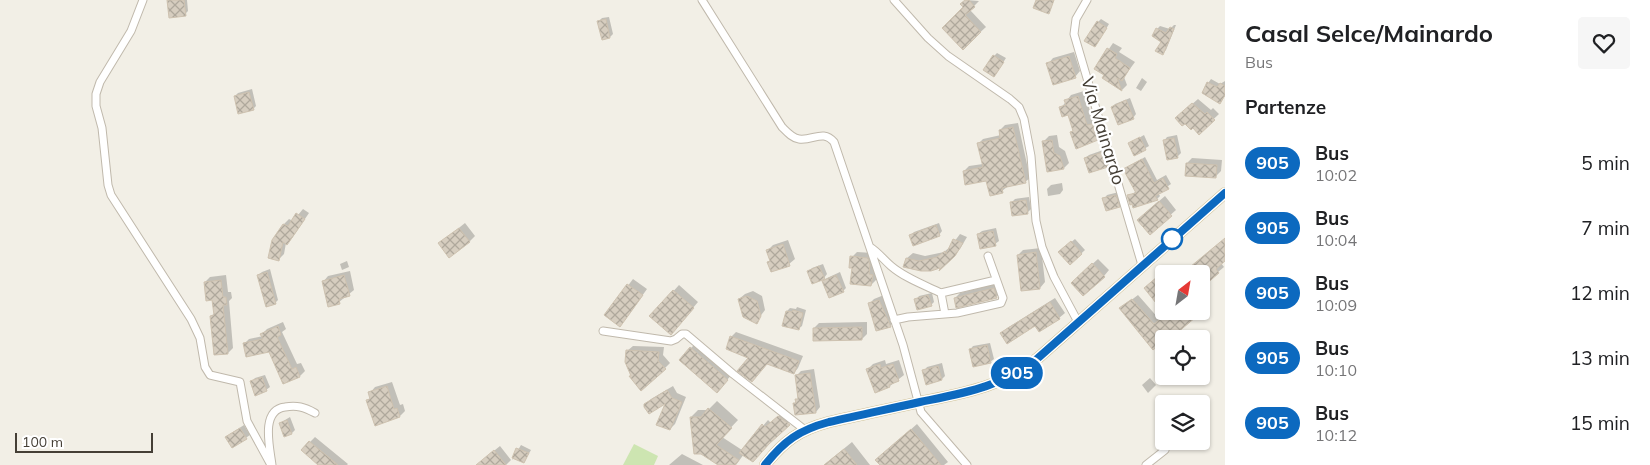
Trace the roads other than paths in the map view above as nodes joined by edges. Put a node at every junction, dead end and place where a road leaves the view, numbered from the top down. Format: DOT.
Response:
graph roads {
  1 [pos="143,0"];
  2 [pos="702,0"];
  3 [pos="894,0"];
  4 [pos="1087,0"];
  5 [pos="1225,193"];
  6 [pos="870,246"];
  7 [pos="988,256"];
  8 [pos="1142,265"];
  9 [pos="996,280"];
  10 [pos="941,293"];
  11 [pos="944,314"];
  12 [pos="894,320"];
  13 [pos="1078,322"];
  14 [pos="603,331"];
  15 [pos="918,402"];
  16 [pos="315,413"];
  17 [pos="805,430"];
  18 [pos="1165,450"];
  19 [pos="271,465"];
  20 [pos="765,465"];
  21 [pos="967,465"];
  22 [pos="1146,465"];
  1 -- 19 [label="street"];
  2 -- 6 [label="street"];
  3 -- 13 [label="street"];
  4 -- 8 [label="street, Via Mainardo"];
  5 -- 8 [label="main road"];
  6 -- 10 [label="street"];
  6 -- 12 [label="street"];
  7 -- 9 [label="street"];
  8 -- 13 [label="main road"];
  9 -- 10 [label="street"];
  9 -- 11 [label="street"];
  10 -- 11 [label="street"];
  11 -- 12 [label="street"];
  12 -- 15 [label="street"];
  13 -- 15 [label="main road"];
  14 -- 17 [label="street"];
  15 -- 17 [label="main road"];
  15 -- 21 [label="street"];
  16 -- 19 [label="street"];
  17 -- 20 [label="main road"];
  18 -- 22 [label="street"];
}
